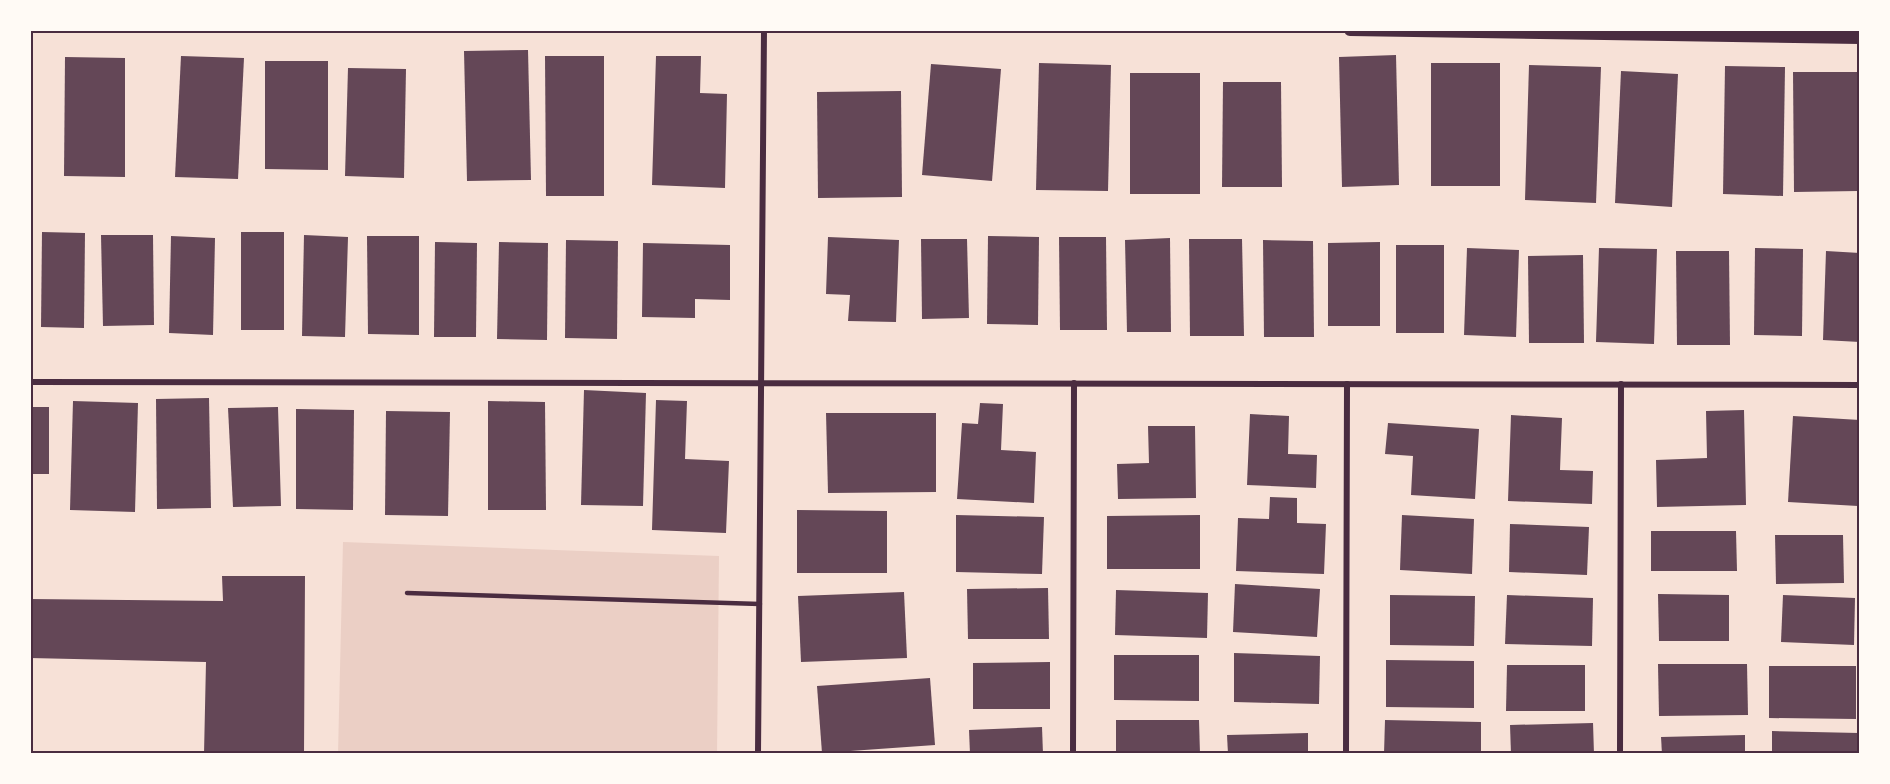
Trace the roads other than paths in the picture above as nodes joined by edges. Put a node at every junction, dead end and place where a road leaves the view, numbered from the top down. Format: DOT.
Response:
graph roads {
  1 [pos="764,30"];
  2 [pos="1350,30"];
  3 [pos="1860,38"];
  4 [pos="30,382"];
  5 [pos="762,382"];
  6 [pos="1074,383"];
  7 [pos="1347,384"];
  8 [pos="1621,384"];
  9 [pos="1860,385"];
  10 [pos="407,592"];
  11 [pos="760,604"];
  12 [pos="758,754"];
  13 [pos="1073,754"];
  14 [pos="1346,754"];
  15 [pos="1620,754"];
  1 -- 5 [label="street"];
  2 -- 3 [label="main road"];
  4 -- 5 [label="street"];
  5 -- 6 [label="street"];
  5 -- 11 [label="street"];
  6 -- 7 [label="street"];
  6 -- 13 [label="street"];
  7 -- 8 [label="street"];
  7 -- 14 [label="street"];
  8 -- 9 [label="street"];
  8 -- 15 [label="street"];
  10 -- 11 [label="lane"];
  11 -- 12 [label="street"];
}
